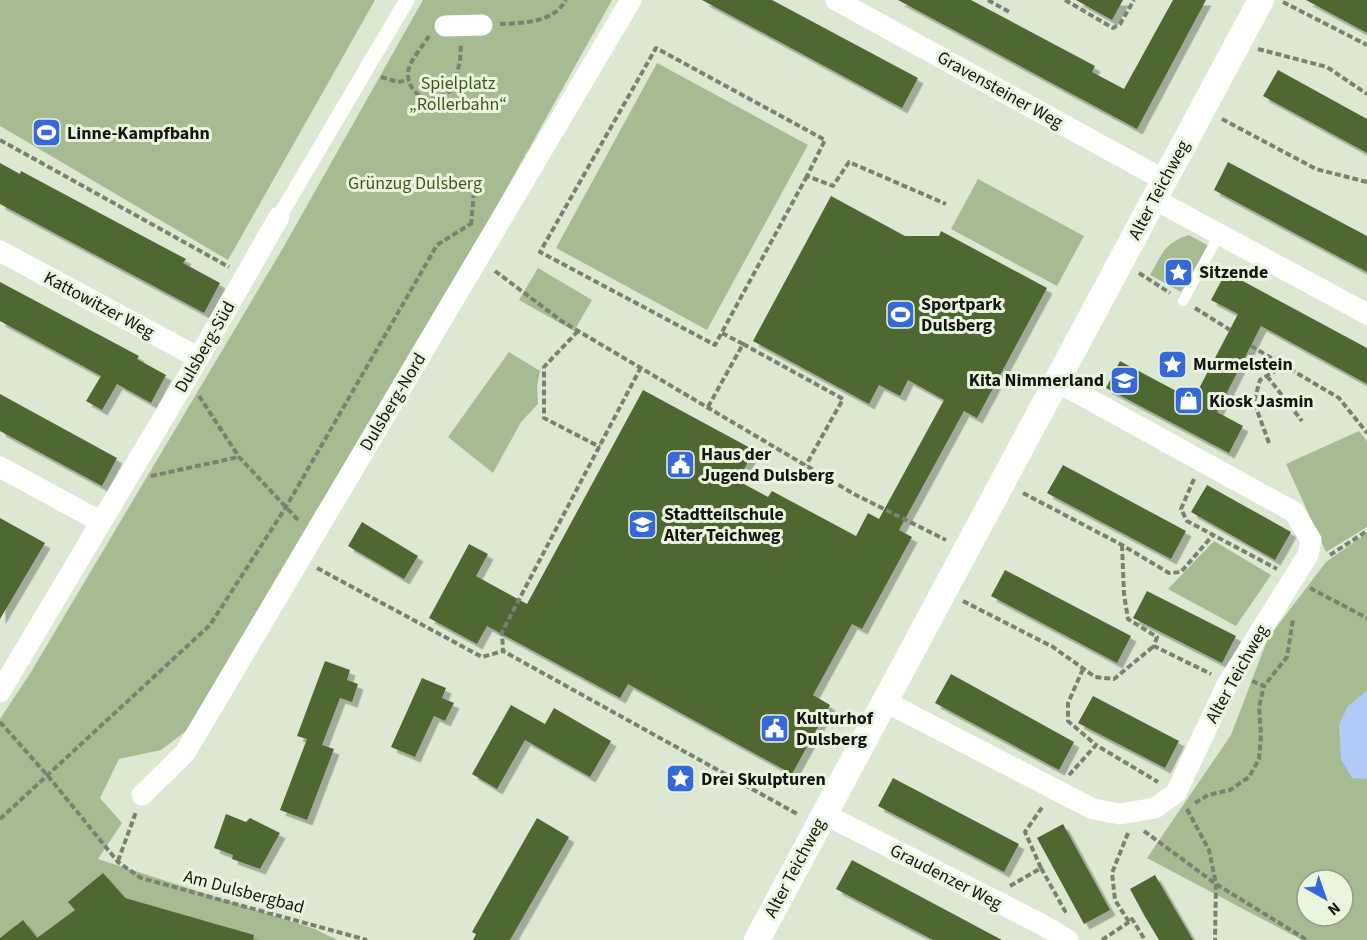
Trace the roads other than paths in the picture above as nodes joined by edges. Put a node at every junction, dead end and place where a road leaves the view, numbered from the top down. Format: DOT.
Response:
graph roads {
  1 [pos="406,0"];
  2 [pos="631,0"];
  3 [pos="836,0"];
  4 [pos="1261,0"];
  5 [pos="482,25"];
  6 [pos="445,26"];
  7 [pos="1159,190"];
  8 [pos="279,217"];
  9 [pos="1220,235"];
  10 [pos="0,251"];
  11 [pos="1183,301"];
  12 [pos="1367,314"];
  13 [pos="199,358"];
  14 [pos="1056,381"];
  15 [pos="0,467"];
  16 [pos="101,522"];
  17 [pos="0,692"];
  18 [pos="884,701"];
  19 [pos="142,795"];
  20 [pos="821,820"];
  21 [pos="757,940"];
  22 [pos="1068,940"];
  1 -- 8 [label="street, Dulsberg-Süd"];
  2 -- 19 [label="street, Dulsberg-Nord"];
  3 -- 7 [label="street, Gravensteiner Weg"];
  4 -- 7 [label="street, Alter Teichweg"];
  5 -- 6 [label="street"];
  7 -- 9 [label="street, Gravensteiner Weg"];
  7 -- 14 [label="street, Alter Teichweg"];
  8 -- 13 [label="street, Dulsberg-Süd"];
  9 -- 11 [label="lane"];
  9 -- 12 [label="street, Gravensteiner Weg"];
  10 -- 13 [label="street, Kattowitzer Weg"];
  13 -- 16 [label="street, Dulsberg-Süd"];
  14 -- 18 [label="street, Alter Teichweg"];
  14 -- 18 [label="street, Alter Teichweg"];
  15 -- 16 [label="street"];
  16 -- 17 [label="street, Dulsberg-Süd"];
  18 -- 20 [label="street, Alter Teichweg"];
  20 -- 21 [label="street, Alter Teichweg"];
  20 -- 22 [label="street, Graudenzer Weg"];
}
